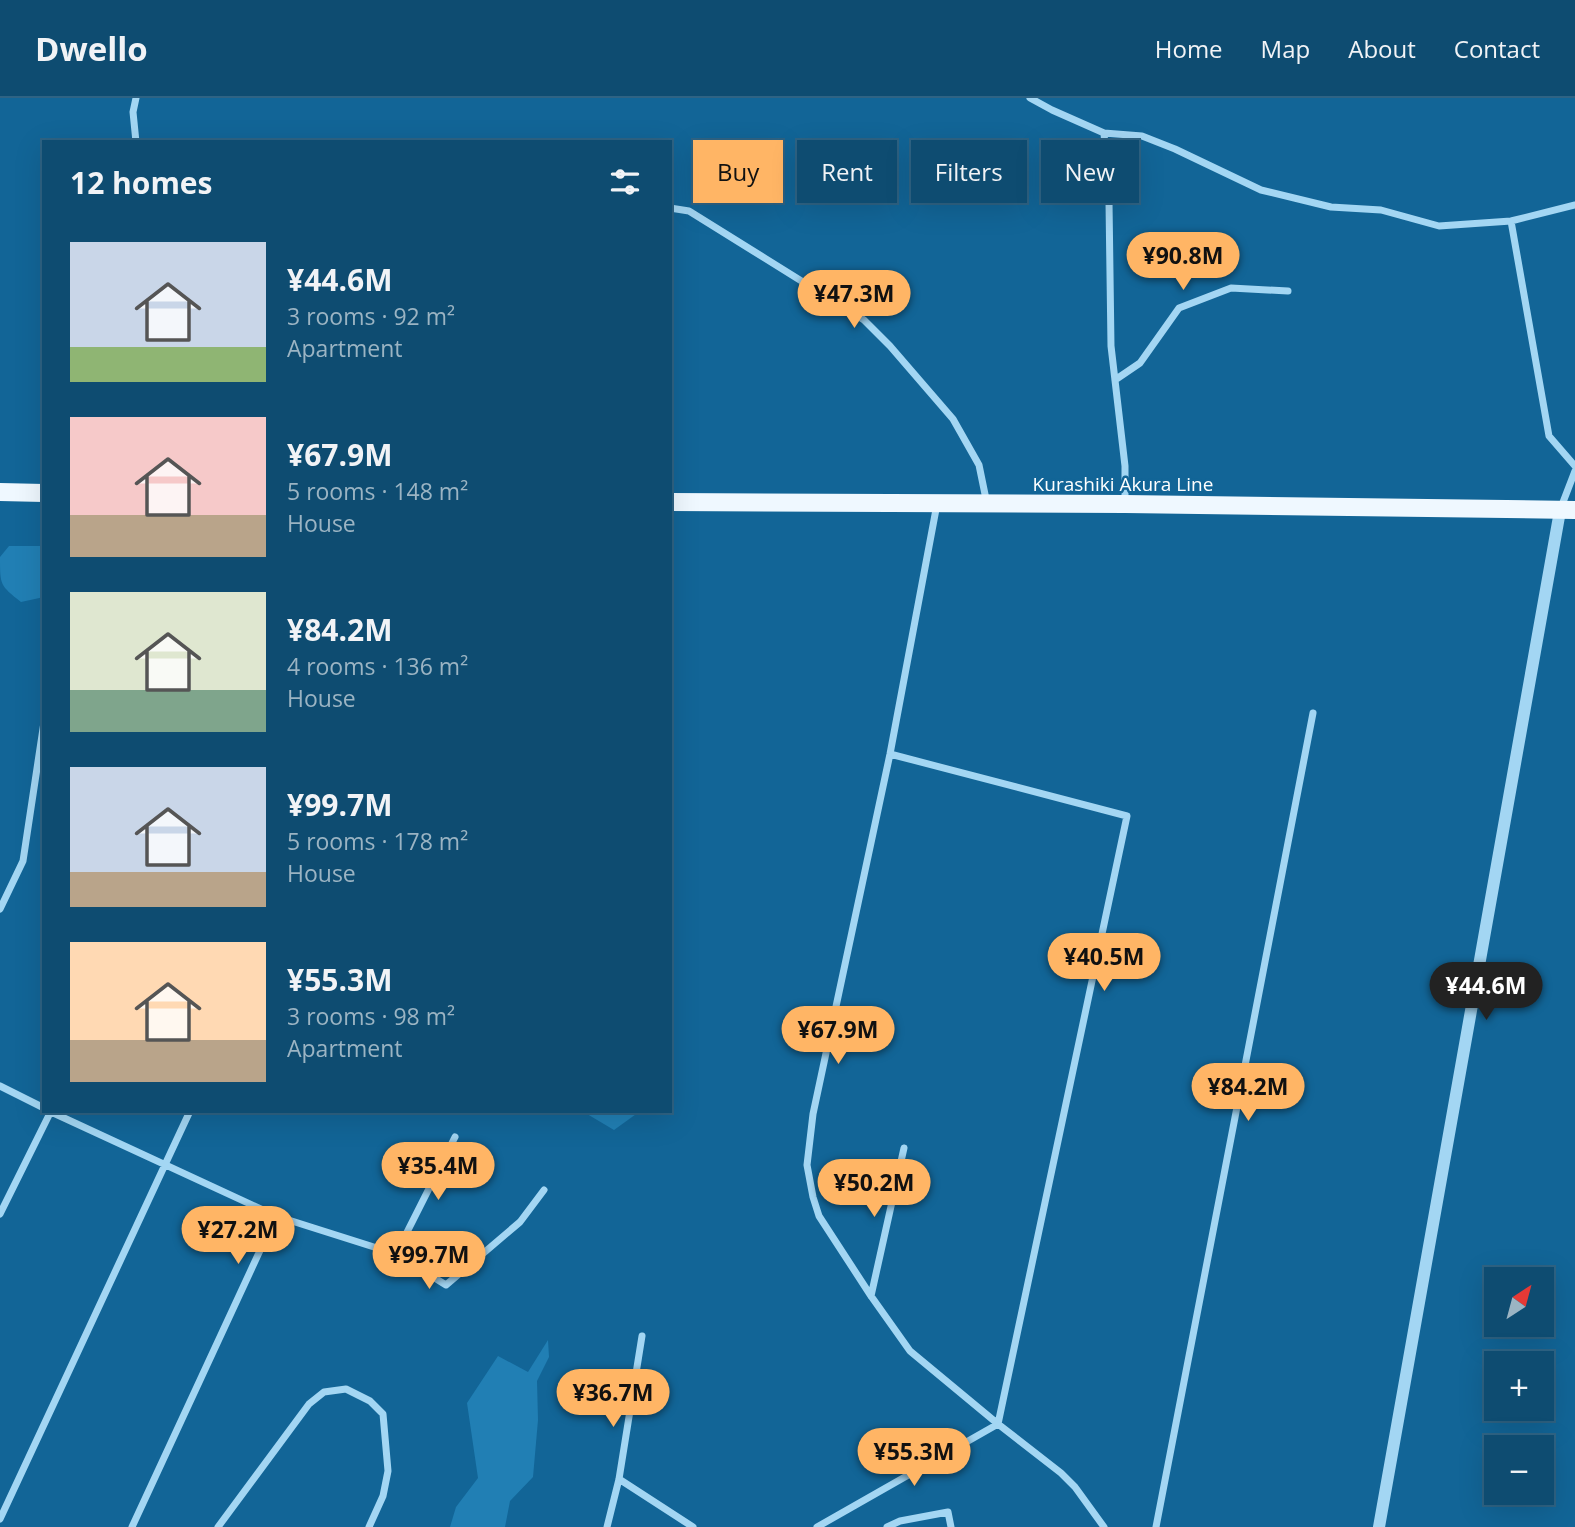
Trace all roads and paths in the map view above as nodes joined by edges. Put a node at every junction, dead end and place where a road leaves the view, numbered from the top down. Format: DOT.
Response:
graph roads {
  1 [pos="136,98"];
  2 [pos="1030,98"];
  3 [pos="1104,133"];
  4 [pos="136,140"];
  5 [pos="1575,205"];
  6 [pos="672,208"];
  7 [pos="1511,221"];
  8 [pos="1287,291"];
  9 [pos="1115,380"];
  10 [pos="1575,466"];
  11 [pos="1575,471"];
  12 [pos="0,492"];
  13 [pos="42,493"];
  14 [pos="672,502"];
  15 [pos="937,504"];
  16 [pos="987,504"];
  17 [pos="1125,504"];
  18 [pos="1567,510"];
  19 [pos="1313,713"];
  20 [pos="42,735"];
  21 [pos="890,754"];
  22 [pos="0,909"];
  23 [pos="0,1086"];
  24 [pos="42,1107"];
  25 [pos="49,1113"];
  26 [pos="54,1113"];
  27 [pos="189,1113"];
  28 [pos="455,1137"];
  29 [pos="904,1148"];
  30 [pos="165,1165"];
  31 [pos="544,1190"];
  32 [pos="0,1214"];
  33 [pos="276,1216"];
  34 [pos="396,1254"];
  35 [pos="871,1296"];
  36 [pos="642,1336"];
  37 [pos="998,1424"];
  38 [pos="619,1479"];
  39 [pos="0,1519"];
  40 [pos="132,1527"];
  41 [pos="218,1527"];
  42 [pos="369,1527"];
  43 [pos="607,1527"];
  44 [pos="693,1527"];
  45 [pos="817,1527"];
  46 [pos="887,1527"];
  47 [pos="951,1527"];
  48 [pos="1104,1527"];
  49 [pos="1156,1527"];
  50 [pos="1380,1527"];
  1 -- 4 [label="street"];
  2 -- 3 [label="street"];
  3 -- 7 [label="street"];
  3 -- 9 [label="street"];
  5 -- 7 [label="street"];
  6 -- 16 [label="street"];
  7 -- 10 [label="street"];
  8 -- 9 [label="street"];
  9 -- 17 [label="street"];
  11 -- 18 [label="street"];
  12 -- 13 [label="main road"];
  14 -- 15 [label="main road, Kurashiki Akura Line"];
  15 -- 16 [label="main road, Kurashiki Akura Line"];
  15 -- 21 [label="street"];
  16 -- 17 [label="main road, Kurashiki Akura Line"];
  17 -- 18 [label="main road, Kurashiki Akura Line"];
  18 -- 50 [label="street"];
  19 -- 49 [label="street"];
  20 -- 22 [label="street"];
  21 -- 35 [label="street"];
  21 -- 37 [label="street"];
  23 -- 24 [label="street"];
  25 -- 32 [label="street"];
  26 -- 30 [label="street"];
  27 -- 30 [label="street"];
  28 -- 34 [label="street"];
  29 -- 35 [label="street"];
  30 -- 33 [label="street"];
  30 -- 39 [label="street"];
  31 -- 34 [label="street"];
  33 -- 34 [label="street"];
  33 -- 40 [label="street"];
  35 -- 37 [label="street"];
  36 -- 38 [label="street"];
  37 -- 45 [label="street"];
  37 -- 48 [label="street"];
  38 -- 43 [label="street"];
  38 -- 44 [label="street"];
  41 -- 42 [label="street"];
  46 -- 47 [label="street"];
}
